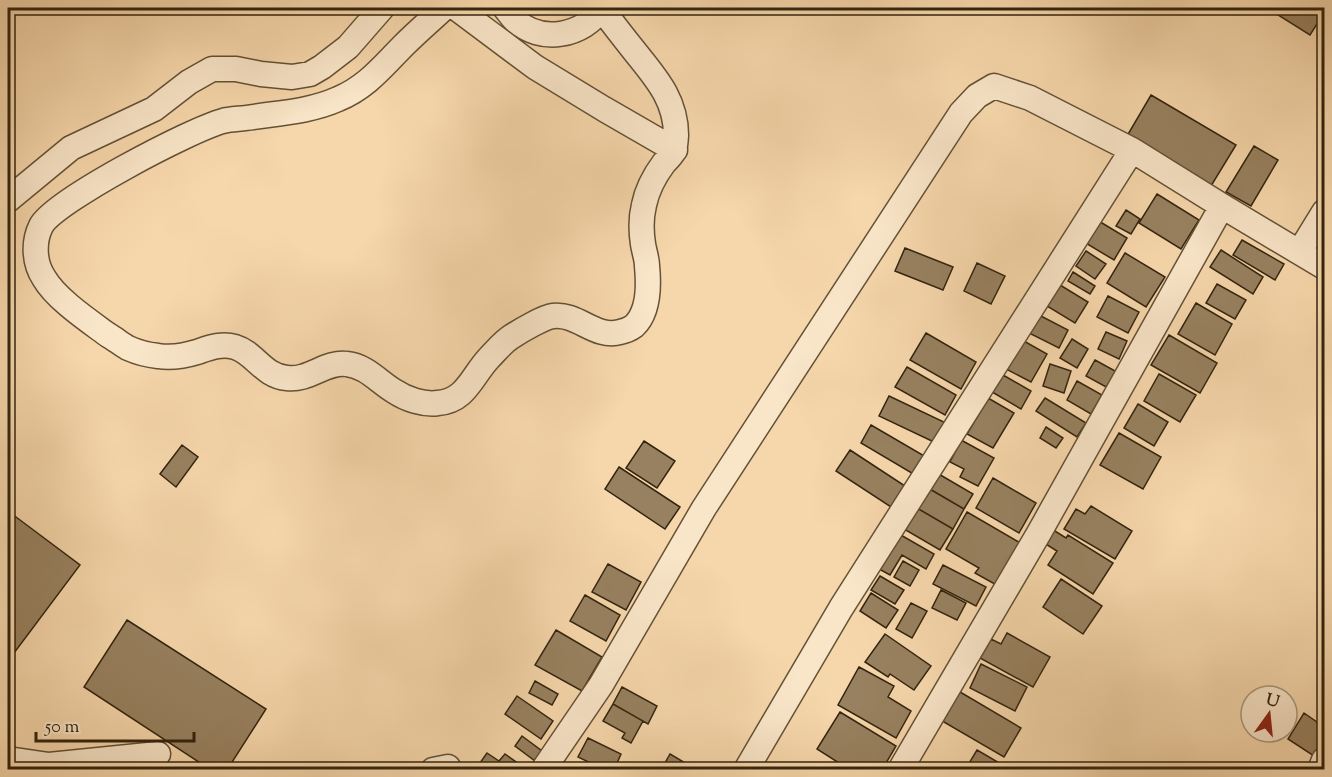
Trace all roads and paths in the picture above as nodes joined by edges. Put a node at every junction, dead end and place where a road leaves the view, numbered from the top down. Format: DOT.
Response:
graph roads {
  1 [pos="382,8"];
  2 [pos="444,8"];
  3 [pos="456,8"];
  4 [pos="505,8"];
  5 [pos="602,8"];
  6 [pos="675,150"];
  7 [pos="1132,150"];
  8 [pos="8,200"];
  9 [pos="1222,206"];
  10 [pos="1324,212"];
  11 [pos="1300,251"];
  12 [pos="1324,267"];
  13 [pos="158,754"];
  14 [pos="8,759"];
  15 [pos="1324,760"];
  16 [pos="543,770"];
  17 [pos="746,770"];
  18 [pos="900,770"];
  19 [pos="1320,770"];
  1 -- 8 [label="street"];
  2 -- 6 [label="street"];
  3 -- 6 [label="street"];
  4 -- 5 [label="street"];
  5 -- 6 [label="street"];
  7 -- 9 [label="street"];
  7 -- 16 [label="street"];
  7 -- 17 [label="street"];
  9 -- 11 [label="street"];
  9 -- 18 [label="street"];
  10 -- 11 [label="street"];
  11 -- 12 [label="street"];
  13 -- 14 [label="street"];
  15 -- 19 [label="street"];
}
